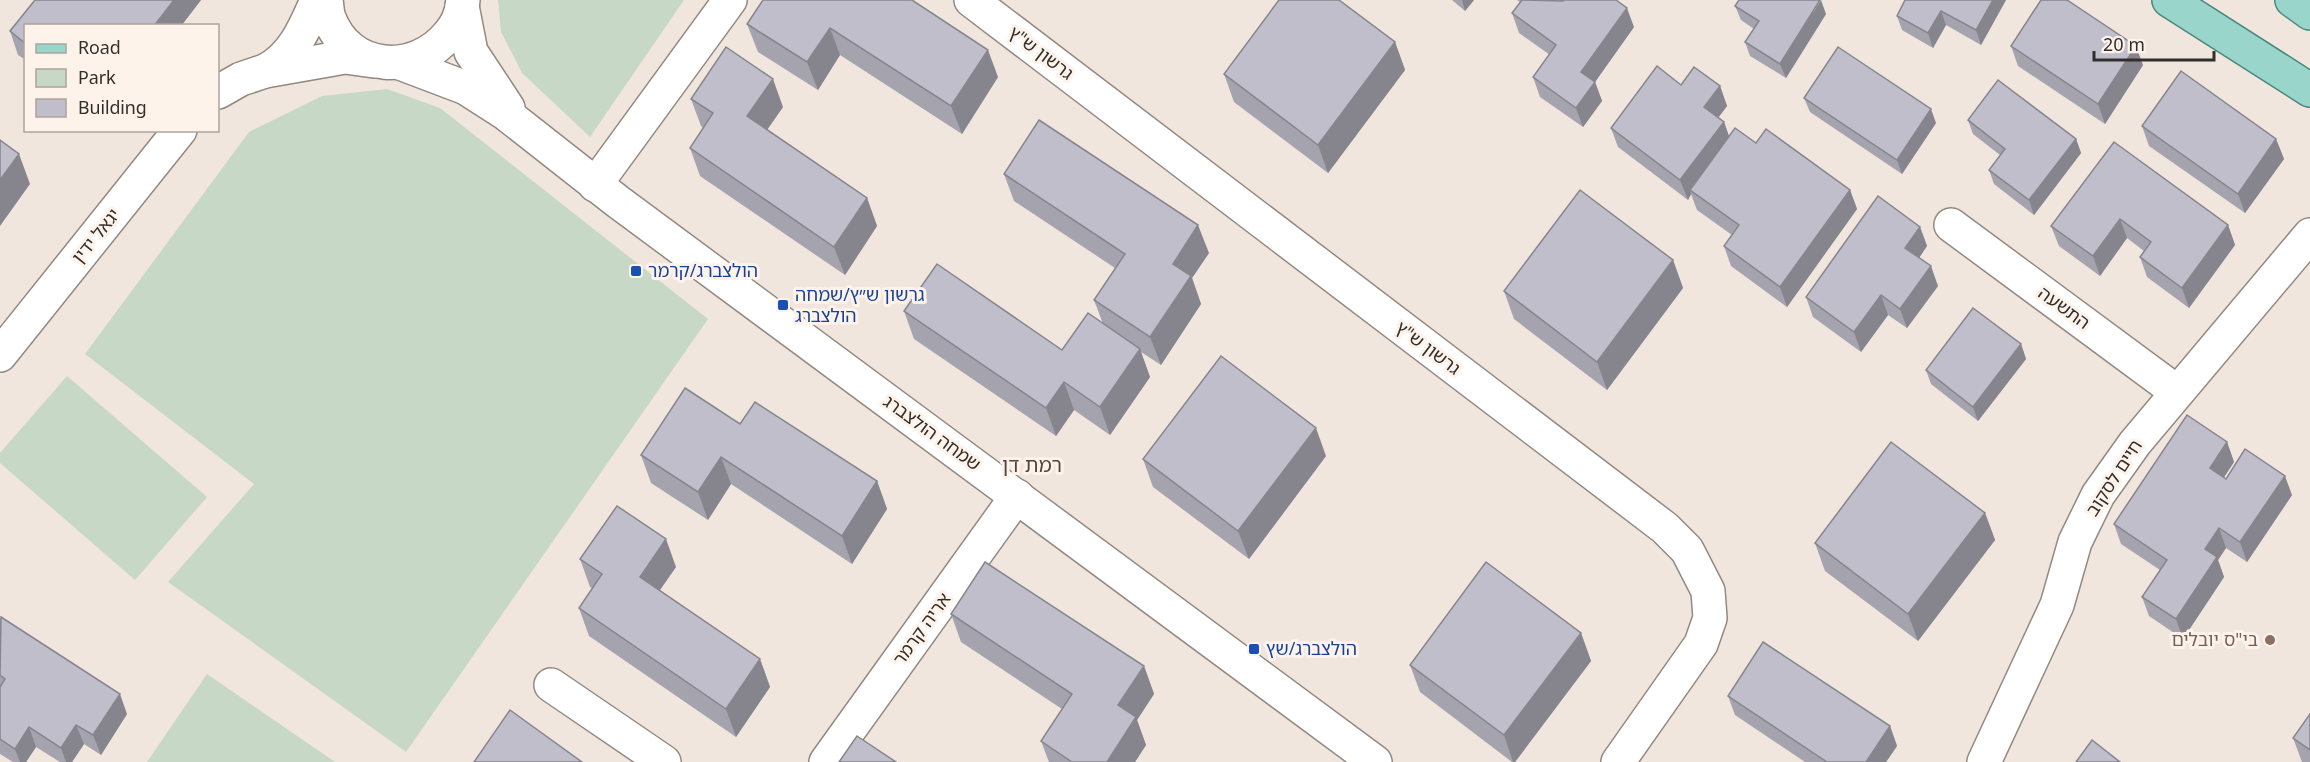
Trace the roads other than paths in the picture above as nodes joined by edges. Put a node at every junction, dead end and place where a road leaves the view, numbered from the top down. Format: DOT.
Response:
graph roads {
  1 [pos="317,0"];
  2 [pos="326,0"];
  3 [pos="730,0"];
  4 [pos="971,0"];
  5 [pos="2169,0"];
  6 [pos="463,3"];
  7 [pos="388,62"];
  8 [pos="265,71"];
  9 [pos="2310,90"];
  10 [pos="219,91"];
  11 [pos="519,124"];
  12 [pos="178,132"];
  13 [pos="595,185"];
  14 [pos="1951,225"];
  15 [pos="2310,235"];
  16 [pos="4,346"];
  17 [pos="2177,392"];
  18 [pos="1017,496"];
  19 [pos="551,685"];
  20 [pos="664,762"];
  21 [pos="826,762"];
  22 [pos="1375,762"];
  23 [pos="1618,762"];
  24 [pos="1984,762"];
  1 -- 8 [label="street"];
  2 -- 7 [label="street"];
  3 -- 13 [label="street"];
  4 -- 23 [label="street, גרשון ש\"ץ"];
  5 -- 9 [label="main road"];
  6 -- 7 [label="street"];
  6 -- 11 [label="street, שמחה הולצברג"];
  7 -- 8 [label="street"];
  7 -- 11 [label="street, שמחה הולצברג"];
  8 -- 10 [label="street"];
  11 -- 13 [label="street, שמחה הולצברג"];
  12 -- 16 [label="street, יגאל ידין"];
  13 -- 18 [label="street, שמחה הולצברג"];
  14 -- 17 [label="street, התשעה"];
  15 -- 17 [label="street, חיים לסקוב"];
  17 -- 24 [label="street, חיים לסקוב"];
  18 -- 21 [label="street, אריה קרמר"];
  18 -- 22 [label="street, שמחה הולצברג"];
  19 -- 20 [label="street"];
}
